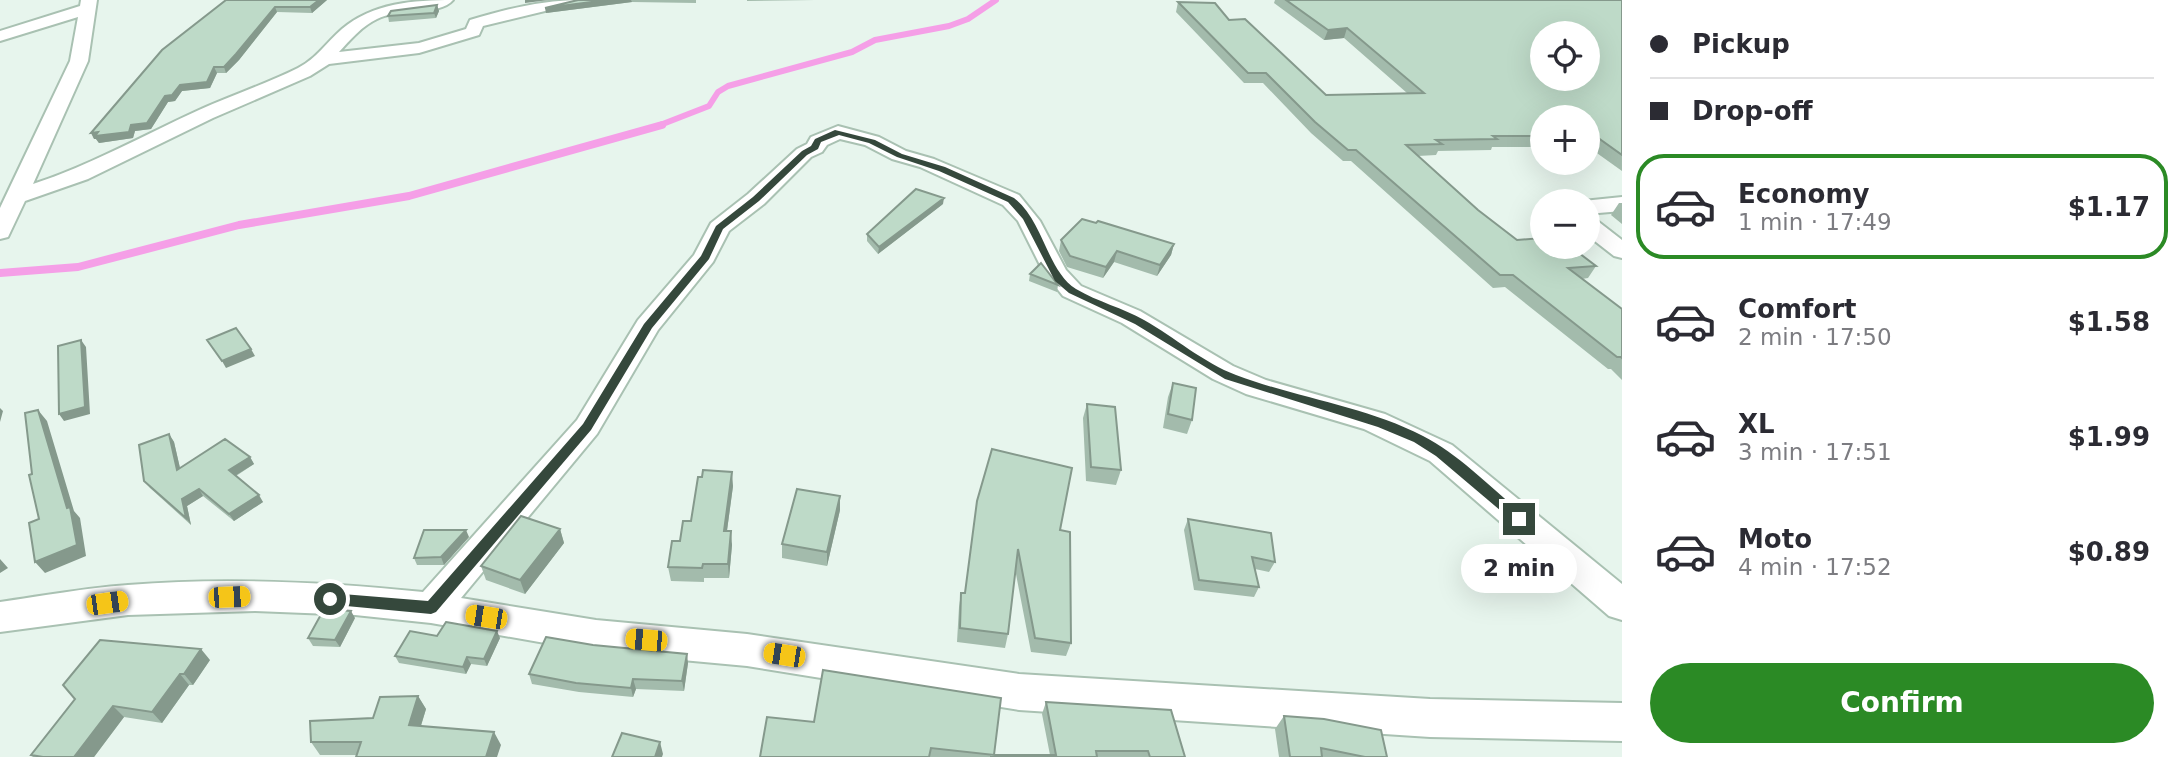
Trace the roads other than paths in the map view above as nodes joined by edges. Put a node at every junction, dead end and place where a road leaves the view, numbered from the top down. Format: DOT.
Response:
graph roads {
  1 [pos="445,0"];
  2 [pos="573,0"];
  3 [pos="88,5"];
  4 [pos="0,36"];
  5 [pos="325,59"];
  6 [pos="16,197"];
  7 [pos="1622,204"];
  8 [pos="1600,205"];
  9 [pos="0,232"];
  10 [pos="1600,234"];
  11 [pos="1622,251"];
  12 [pos="1622,605"];
  13 [pos="431,608"];
  14 [pos="0,617"];
  15 [pos="1622,722"];
  1 -- 5 [label="street"];
  2 -- 5 [label="street"];
  3 -- 4 [label="street"];
  3 -- 6 [label="street"];
  5 -- 6 [label="street"];
  6 -- 9 [label="street"];
  7 -- 8 [label="street"];
  10 -- 11 [label="street"];
  12 -- 13 [label="street"];
  13 -- 14 [label="street"];
  13 -- 15 [label="street"];
}
